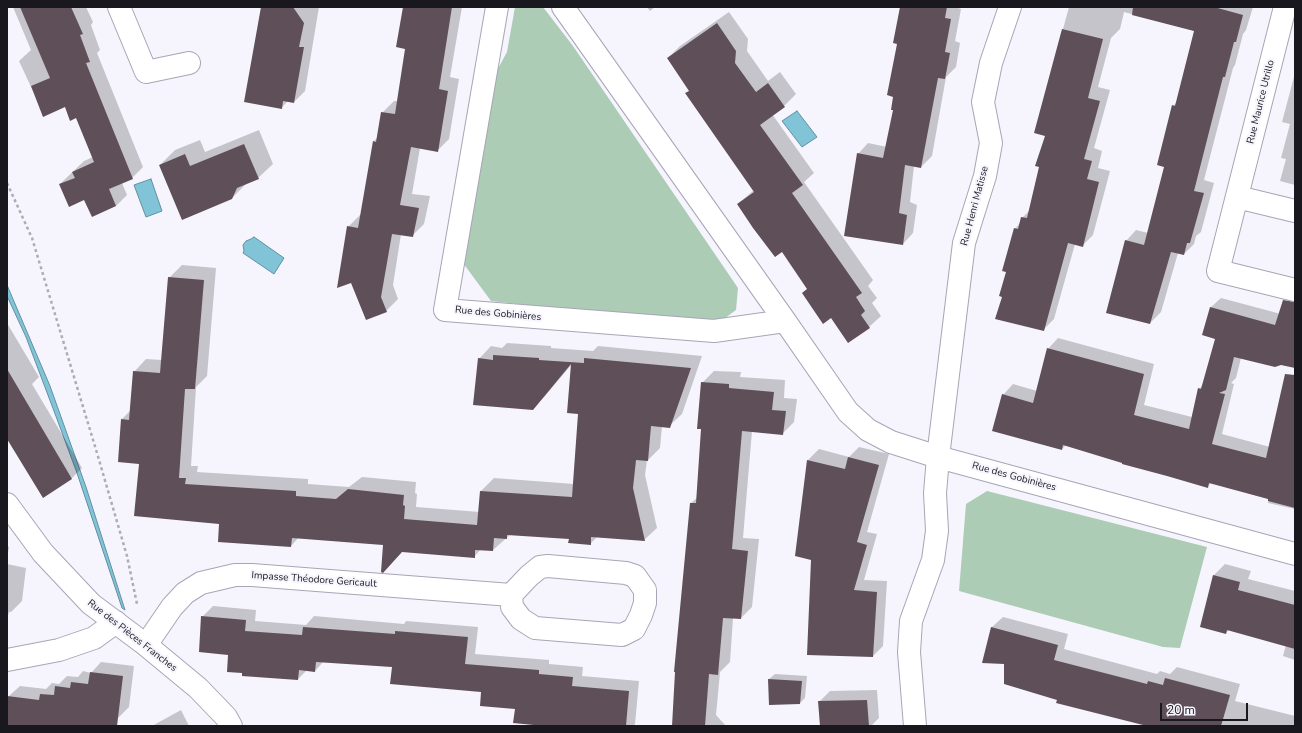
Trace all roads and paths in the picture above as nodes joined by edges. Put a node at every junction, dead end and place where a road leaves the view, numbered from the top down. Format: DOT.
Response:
graph roads {
  1 [pos="119,7"];
  2 [pos="497,7"];
  3 [pos="563,7"];
  4 [pos="1010,7"];
  5 [pos="1285,7"];
  6 [pos="189,63"];
  7 [pos="7,183"];
  8 [pos="1237,197"];
  9 [pos="1295,211"];
  10 [pos="1295,290"];
  11 [pos="785,321"];
  12 [pos="938,457"];
  13 [pos="7,504"];
  14 [pos="1295,554"];
  15 [pos="511,595"];
  16 [pos="138,607"];
  17 [pos="116,622"];
  18 [pos="146,645"];
  19 [pos="7,660"];
  20 [pos="231,726"];
  21 [pos="915,726"];
  1 -- 6 [label="street"];
  2 -- 11 [label="street, Rue des Gobinières"];
  3 -- 11 [label="street, Rue des Gobinières"];
  4 -- 12 [label="street, Rue Henri Matisse"];
  5 -- 8 [label="street, Rue Maurice Utrillo"];
  7 -- 16 [label="path"];
  8 -- 9 [label="street"];
  8 -- 10 [label="street, Rue Maurice Utrillo"];
  11 -- 12 [label="street, Rue des Gobinières"];
  12 -- 14 [label="street, Rue des Gobinières"];
  12 -- 21 [label="street, Rue Henri Matisse"];
  13 -- 17 [label="street, Rue des Pièces Franches"];
  15 -- 15 [label="street"];
  15 -- 18 [label="street, Impasse Théodore Gericault"];
  17 -- 18 [label="street, Rue des Pièces Franches"];
  17 -- 19 [label="street"];
  18 -- 20 [label="street, Rue des Pièces Franches"];
}
